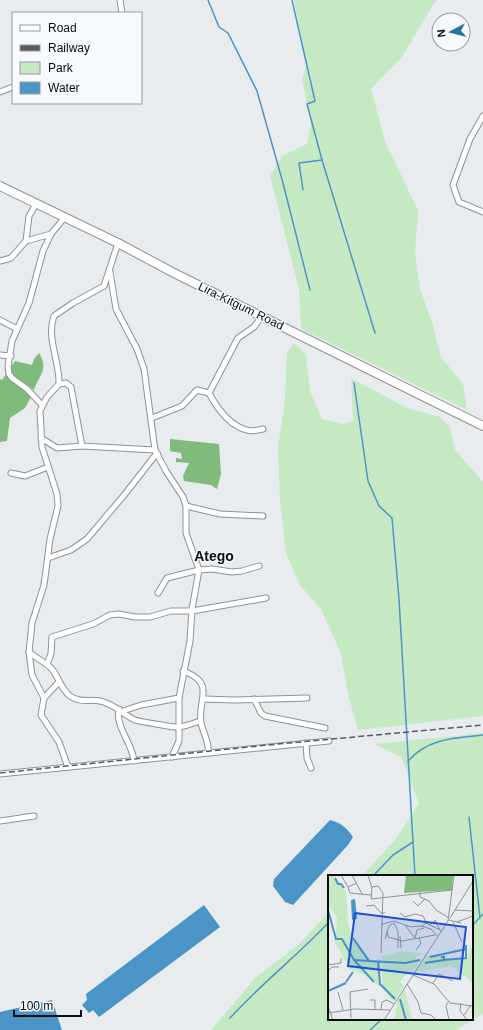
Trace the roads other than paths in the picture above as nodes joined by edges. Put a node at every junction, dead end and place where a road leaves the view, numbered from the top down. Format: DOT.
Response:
graph roads {
  1 [pos="120,0"];
  2 [pos="122,12"];
  3 [pos="12,87"];
  4 [pos="0,92"];
  5 [pos="483,116"];
  6 [pos="0,186"];
  7 [pos="36,204"];
  8 [pos="483,212"];
  9 [pos="65,217"];
  10 [pos="51,234"];
  11 [pos="26,241"];
  12 [pos="118,243"];
  13 [pos="0,261"];
  14 [pos="110,271"];
  15 [pos="261,317"];
  16 [pos="0,320"];
  17 [pos="18,329"];
  18 [pos="0,356"];
  19 [pos="11,356"];
  20 [pos="59,384"];
  21 [pos="209,393"];
  22 [pos="42,406"];
  23 [pos="152,418"];
  24 [pos="483,426"];
  25 [pos="264,429"];
  26 [pos="41,438"];
  27 [pos="82,446"];
  28 [pos="156,452"];
  29 [pos="48,467"];
  30 [pos="11,473"];
  31 [pos="186,506"];
  32 [pos="263,516"];
  33 [pos="48,558"];
  34 [pos="259,566"];
  35 [pos="199,570"];
  36 [pos="158,593"];
  37 [pos="266,598"];
  38 [pos="192,611"];
  39 [pos="29,652"];
  40 [pos="47,664"];
  41 [pos="183,671"];
  42 [pos="58,682"];
  43 [pos="44,698"];
  44 [pos="179,698"];
  45 [pos="254,698"];
  46 [pos="307,698"];
  47 [pos="204,699"];
  48 [pos="121,710"];
  49 [pos="200,721"];
  50 [pos="179,727"];
  51 [pos="325,728"];
  52 [pos="329,741"];
  53 [pos="306,743"];
  54 [pos="208,753"];
  55 [pos="172,757"];
  56 [pos="134,761"];
  57 [pos="68,767"];
  58 [pos="311,768"];
  59 [pos="0,774"];
  60 [pos="34,816"];
  61 [pos="0,821"];
  1 -- 2 [label="street"];
  3 -- 4 [label="street"];
  5 -- 8 [label="street"];
  6 -- 7 [label="main road, Lira-Kitgum Road"];
  7 -- 9 [label="main road, Lira-Kitgum Road"];
  7 -- 11 [label="street"];
  9 -- 10 [label="street"];
  9 -- 12 [label="main road, Lira-Kitgum Road"];
  10 -- 11 [label="street"];
  10 -- 17 [label="street"];
  11 -- 13 [label="street"];
  12 -- 14 [label="street"];
  12 -- 15 [label="main road, Lira-Kitgum Road"];
  14 -- 20 [label="street"];
  14 -- 23 [label="street"];
  15 -- 21 [label="street"];
  15 -- 24 [label="main road, Lira-Kitgum Road"];
  16 -- 17 [label="street"];
  17 -- 19 [label="street"];
  18 -- 19 [label="street"];
  19 -- 22 [label="street"];
  20 -- 22 [label="street"];
  20 -- 27 [label="street"];
  21 -- 23 [label="street"];
  21 -- 25 [label="street"];
  22 -- 26 [label="street"];
  23 -- 28 [label="street"];
  26 -- 27 [label="street"];
  26 -- 29 [label="street"];
  27 -- 28 [label="street"];
  28 -- 31 [label="street"];
  28 -- 33 [label="street"];
  29 -- 30 [label="street"];
  29 -- 33 [label="street"];
  31 -- 32 [label="street"];
  31 -- 35 [label="street"];
  33 -- 39 [label="street"];
  34 -- 35 [label="street"];
  35 -- 36 [label="street"];
  35 -- 38 [label="street"];
  37 -- 38 [label="street"];
  38 -- 40 [label="street"];
  38 -- 41 [label="street"];
  39 -- 40 [label="street"];
  39 -- 43 [label="street"];
  40 -- 42 [label="street"];
  41 -- 44 [label="street"];
  41 -- 47 [label="street"];
  42 -- 43 [label="street"];
  42 -- 48 [label="street"];
  43 -- 57 [label="street"];
  44 -- 48 [label="street"];
  44 -- 50 [label="street"];
  45 -- 46 [label="street"];
  45 -- 47 [label="street"];
  45 -- 51 [label="street"];
  47 -- 49 [label="street"];
  48 -- 50 [label="street"];
  48 -- 56 [label="street"];
  49 -- 50 [label="street"];
  49 -- 54 [label="street"];
  50 -- 55 [label="street"];
  52 -- 53 [label="street"];
  53 -- 54 [label="street"];
  53 -- 58 [label="street"];
  54 -- 55 [label="street"];
  55 -- 56 [label="street"];
  56 -- 57 [label="street"];
  57 -- 59 [label="street"];
  60 -- 61 [label="street"];
}
